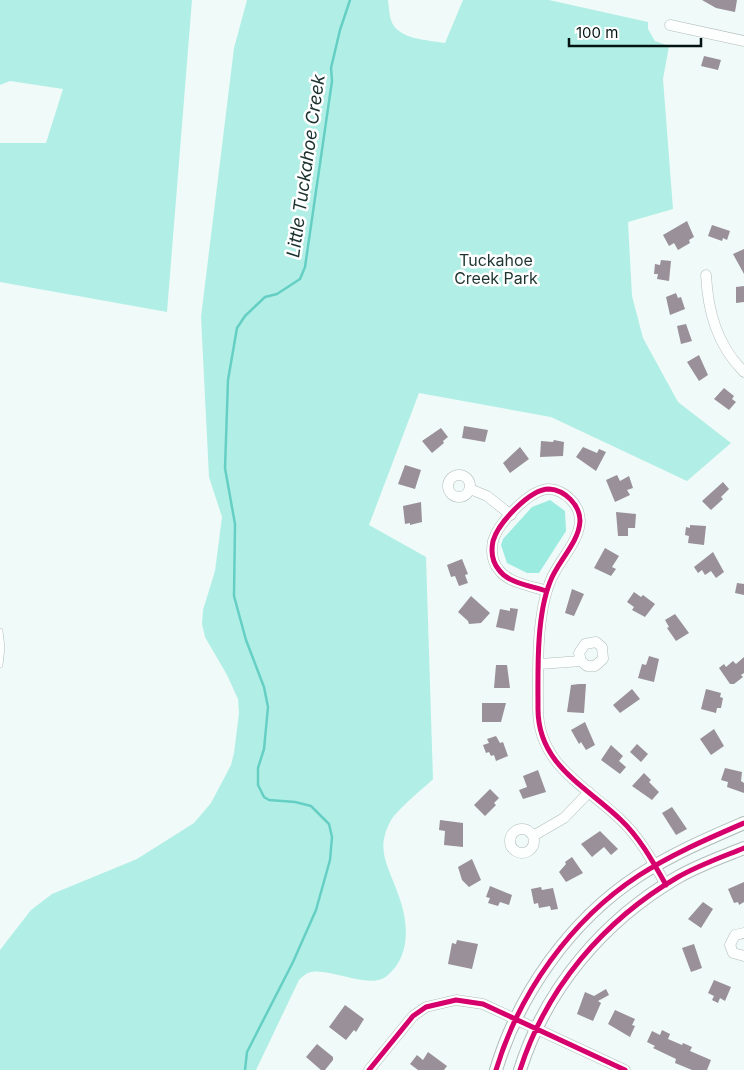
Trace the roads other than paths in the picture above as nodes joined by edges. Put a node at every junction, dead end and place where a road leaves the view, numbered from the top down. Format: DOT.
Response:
graph roads {
  1 [pos="670,25"];
  2 [pos="744,42"];
  3 [pos="706,275"];
  4 [pos="744,372"];
  5 [pos="470,489"];
  6 [pos="511,515"];
  7 [pos="546,591"];
  8 [pos="0,631"];
  9 [pos="1,642"];
  10 [pos="581,661"];
  11 [pos="540,664"];
  12 [pos="0,665"];
  13 [pos="589,792"];
  14 [pos="744,823"];
  15 [pos="533,836"];
  16 [pos="744,848"];
  17 [pos="655,866"];
  18 [pos="666,885"];
  19 [pos="744,933"];
  20 [pos="744,956"];
  21 [pos="517,1018"];
  22 [pos="538,1028"];
  23 [pos="369,1070"];
  24 [pos="496,1070"];
  25 [pos="520,1070"];
  26 [pos="625,1070"];
  1 -- 2 [label="street"];
  3 -- 4 [label="street"];
  5 -- 6 [label="street"];
  6 -- 7 [label="street"];
  6 -- 7 [label="street"];
  7 -- 11 [label="street"];
  8 -- 9 [label="lane"];
  9 -- 12 [label="lane"];
  10 -- 11 [label="street"];
  11 -- 13 [label="street"];
  13 -- 15 [label="street"];
  13 -- 17 [label="street"];
  14 -- 17 [label="street"];
  16 -- 18 [label="street"];
  17 -- 18 [label="street"];
  17 -- 21 [label="street"];
  18 -- 22 [label="street"];
  19 -- 20 [label="street"];
  21 -- 22 [label="street"];
  21 -- 23 [label="street"];
  21 -- 24 [label="street"];
  22 -- 25 [label="street"];
  22 -- 26 [label="street"];
}
